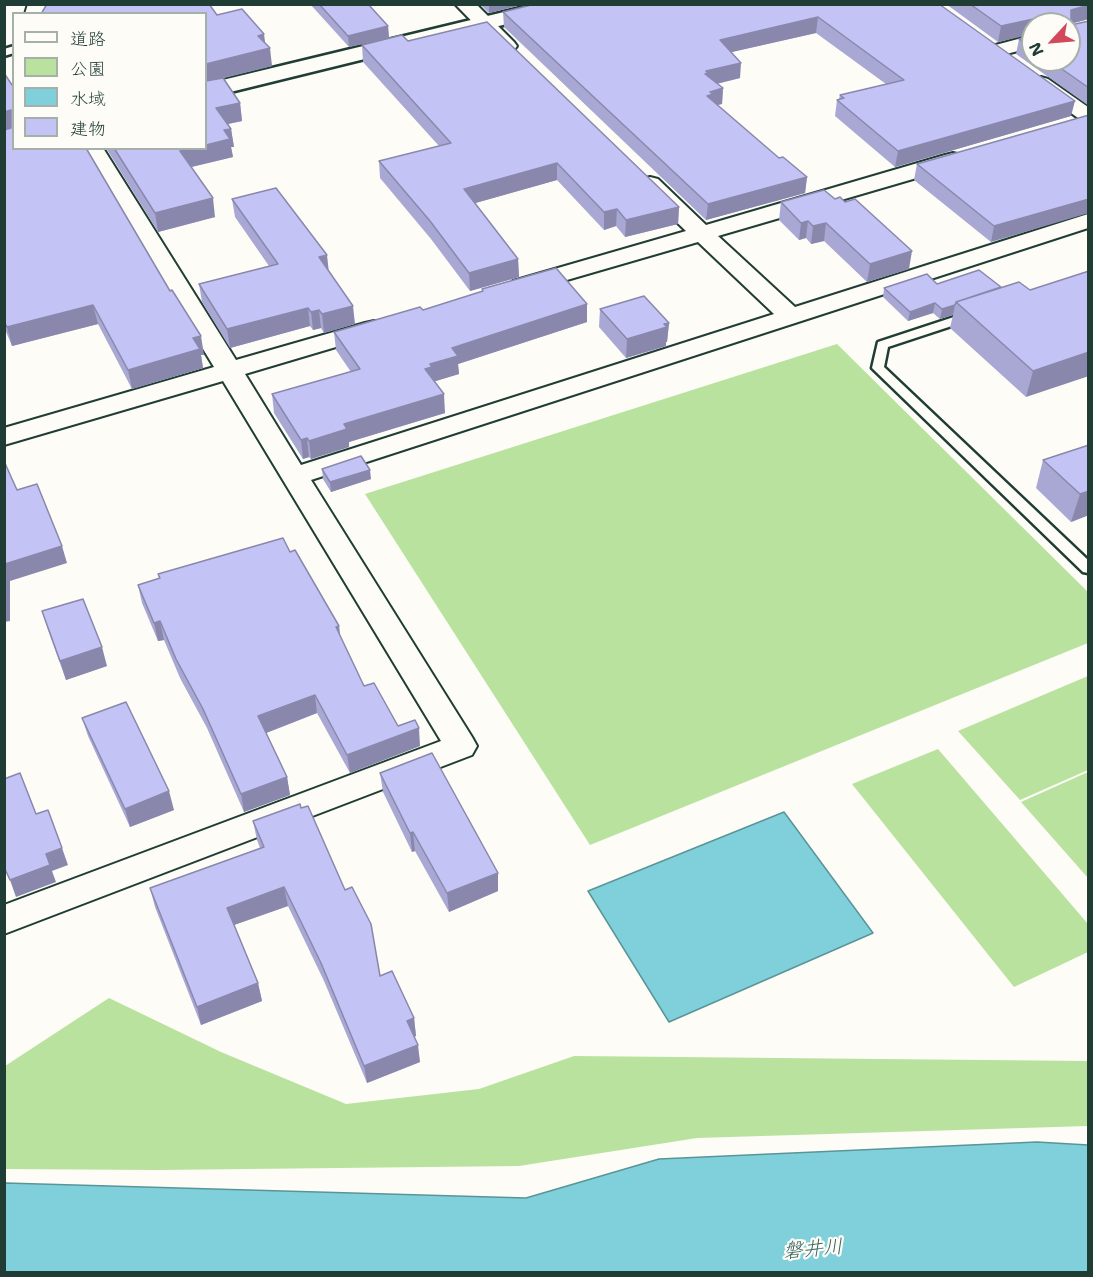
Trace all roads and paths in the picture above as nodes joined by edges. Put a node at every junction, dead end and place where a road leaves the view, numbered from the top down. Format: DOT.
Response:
graph roads {
  1 [pos="464,4"];
  2 [pos="565,4"];
  3 [pos="484,24"];
  4 [pos="975,38"];
  5 [pos="1021,44"];
  6 [pos="995,51"];
  7 [pos="526,64"];
  8 [pos="207,91"];
  9 [pos="1089,118"];
  10 [pos="1066,127"];
  11 [pos="93,150"];
  12 [pos="974,153"];
  13 [pos="634,169"];
  14 [pos="1089,221"];
  15 [pos="701,233"];
  16 [pos="494,293"];
  17 [pos="980,312"];
  18 [pos="792,318"];
  19 [pos="391,324"];
  20 [pos="230,370"];
  21 [pos="4,436"];
  22 [pos="295,476"];
  23 [pos="1089,568"];
  24 [pos="4,920"];
  1 -- 3 [label="street"];
  2 -- 3 [label="street"];
  3 -- 7 [label="street"];
  3 -- 8 [label="street"];
  4 -- 6 [label="street"];
  5 -- 6 [label="street"];
  6 -- 9 [label="street"];
  9 -- 10 [label="street"];
  11 -- 20 [label="street"];
  12 -- 15 [label="street"];
  13 -- 15 [label="street"];
  14 -- 18 [label="street"];
  15 -- 16 [label="street"];
  15 -- 18 [label="street"];
  17 -- 23 [label="lane"];
  18 -- 22 [label="street"];
  19 -- 20 [label="street"];
  20 -- 21 [label="street"];
  20 -- 22 [label="street"];
  22 -- 24 [label="street"];
}
